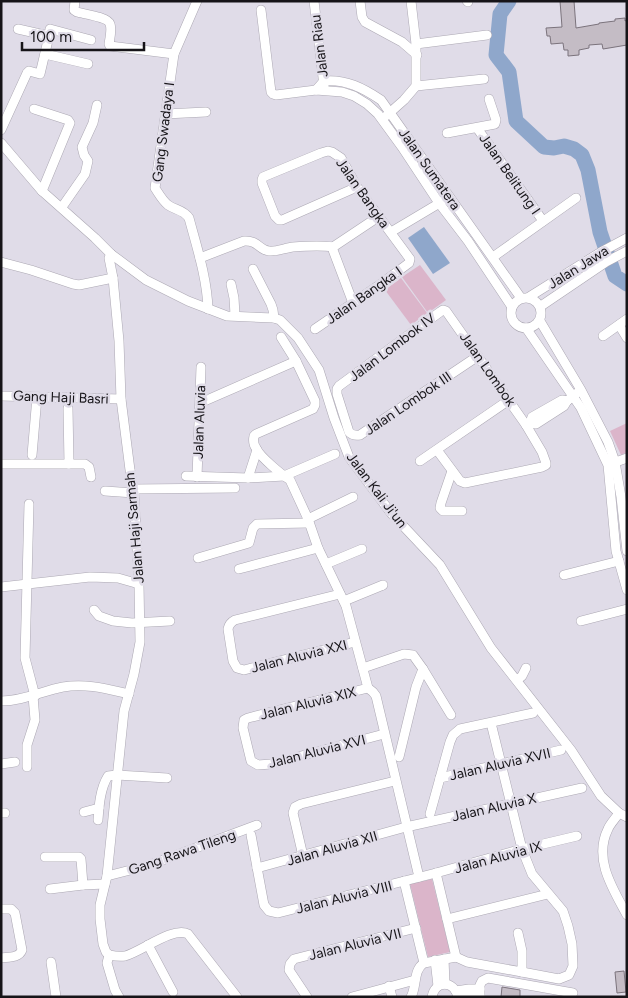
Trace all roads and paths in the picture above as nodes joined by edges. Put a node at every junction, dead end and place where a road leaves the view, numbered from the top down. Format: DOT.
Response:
graph roads {
  1 [pos="75,1"];
  2 [pos="196,1"];
  3 [pos="314,1"];
  4 [pos="360,1"];
  5 [pos="411,1"];
  6 [pos="261,10"];
  7 [pos="18,29"];
  8 [pos="488,35"];
  9 [pos="49,36"];
  10 [pos="91,40"];
  11 [pos="416,44"];
  12 [pos="45,54"];
  13 [pos="174,54"];
  14 [pos="417,55"];
  15 [pos="88,64"];
  16 [pos="484,79"];
  17 [pos="324,81"];
  18 [pos="416,86"];
  19 [pos="320,90"];
  20 [pos="489,99"];
  21 [pos="96,105"];
  22 [pos="34,109"];
  23 [pos="206,112"];
  24 [pos="390,112"];
  25 [pos="165,114"];
  26 [pos="382,119"];
  27 [pos="477,128"];
  28 [pos="1,130"];
  29 [pos="447,133"];
  30 [pos="1,143"];
  31 [pos="5,154"];
  32 [pos="358,187"];
  33 [pos="42,190"];
  34 [pos="449,196"];
  35 [pos="576,198"];
  36 [pos="439,203"];
  37 [pos="62,208"];
  38 [pos="378,217"];
  39 [pos="542,221"];
  40 [pos="391,232"];
  41 [pos="619,242"];
  42 [pos="334,247"];
  43 [pos="623,252"];
  44 [pos="111,254"];
  45 [pos="493,257"];
  46 [pos="200,258"];
  47 [pos="410,259"];
  48 [pos="1,262"];
  49 [pos="253,270"];
  50 [pos="113,278"];
  51 [pos="231,284"];
  52 [pos="525,298"];
  53 [pos="353,303"];
  54 [pos="541,306"];
  55 [pos="512,307"];
  56 [pos="208,309"];
  57 [pos="449,314"];
  58 [pos="234,315"];
  59 [pos="274,318"];
  60 [pos="627,319"];
  61 [pos="540,321"];
  62 [pos="619,325"];
  63 [pos="526,328"];
  64 [pos="315,329"];
  65 [pos="604,336"];
  66 [pos="281,337"];
  67 [pos="627,338"];
  68 [pos="478,356"];
  69 [pos="296,361"];
  70 [pos="201,367"];
  71 [pos="337,389"];
  72 [pos="1,396"];
  73 [pos="574,396"];
  74 [pos="37,397"];
  75 [pos="121,399"];
  76 [pos="510,400"];
  77 [pos="200,403"];
  78 [pos="68,408"];
  79 [pos="528,424"];
  80 [pos="256,450"];
  81 [pos="437,450"];
  82 [pos="335,454"];
  83 [pos="32,455"];
  84 [pos="627,458"];
  85 [pos="420,461"];
  86 [pos="611,463"];
  87 [pos="1,464"];
  88 [pos="69,464"];
  89 [pos="452,471"];
  90 [pos="186,476"];
  91 [pos="284,476"];
  92 [pos="91,477"];
  93 [pos="197,477"];
  94 [pos="248,478"];
  95 [pos="236,488"];
  96 [pos="105,491"];
  97 [pos="133,491"];
  98 [pos="353,497"];
  99 [pos="29,504"];
  100 [pos="462,511"];
  101 [pos="308,521"];
  102 [pos="318,548"];
  103 [pos="362,550"];
  104 [pos="627,551"];
  105 [pos="198,558"];
  106 [pos="619,561"];
  107 [pos="326,564"];
  108 [pos="239,569"];
  109 [pos="564,575"];
  110 [pos="139,584"];
  111 [pos="27,585"];
  112 [pos="383,585"];
  113 [pos="1,587"];
  114 [pos="627,590"];
  115 [pos="342,597"];
  116 [pos="627,609"];
  117 [pos="94,610"];
  118 [pos="582,620"];
  119 [pos="170,621"];
  120 [pos="139,622"];
  121 [pos="355,642"];
  122 [pos="363,668"];
  123 [pos="526,668"];
  124 [pos="423,669"];
  125 [pos="517,680"];
  126 [pos="368,688"];
  127 [pos="129,694"];
  128 [pos="34,696"];
  129 [pos="1,701"];
  130 [pos="533,713"];
  131 [pos="451,715"];
  132 [pos="491,723"];
  133 [pos="384,734"];
  134 [pos="561,750"];
  135 [pos="399,757"];
  136 [pos="250,761"];
  137 [pos="15,762"];
  138 [pos="1,764"];
  139 [pos="501,764"];
  140 [pos="27,767"];
  141 [pos="117,775"];
  142 [pos="167,778"];
  143 [pos="440,778"];
  144 [pos="395,781"];
  145 [pos="582,788"];
  146 [pos="510,804"];
  147 [pos="99,808"];
  148 [pos="84,812"];
  149 [pos="430,814"];
  150 [pos="623,815"];
  151 [pos="98,820"];
  152 [pos="257,825"];
  153 [pos="406,827"];
  154 [pos="251,835"];
  155 [pos="577,836"];
  156 [pos="522,849"];
  157 [pos="304,856"];
  158 [pos="45,857"];
  159 [pos="257,868"];
  160 [pos="436,873"];
  161 [pos="419,877"];
  162 [pos="106,880"];
  163 [pos="404,881"];
  164 [pos="83,884"];
  165 [pos="50,889"];
  166 [pos="548,894"];
  167 [pos="6,909"];
  168 [pos="627,915"];
  169 [pos="447,919"];
  170 [pos="416,928"];
  171 [pos="518,933"];
  172 [pos="148,945"];
  173 [pos="109,955"];
  174 [pos="456,956"];
  175 [pos="1,958"];
  176 [pos="440,960"];
  177 [pos="51,962"];
  178 [pos="424,963"];
  179 [pos="522,972"];
  180 [pos="415,980"];
  181 [pos="441,985"];
  182 [pos="390,986"];
  183 [pos="173,992"];
  184 [pos="573,993"];
  185 [pos="480,994"];
  186 [pos="459,995"];
  187 [pos="56,997"];
  188 [pos="119,997"];
  189 [pos="237,997"];
  190 [pos="307,997"];
  191 [pos="352,997"];
  192 [pos="392,997"];
  193 [pos="411,997"];
  194 [pos="432,997"];
  1 -- 13 [label="street"];
  2 -- 13 [label="street, Gang Swadaya I"];
  3 -- 17 [label="street, Jalan Riau"];
  4 -- 14 [label="street"];
  5 -- 11 [label="street"];
  6 -- 19 [label="street, Jalan Sumatera"];
  7 -- 9 [label="street"];
  8 -- 11 [label="street"];
  9 -- 10 [label="street"];
  9 -- 12 [label="street"];
  11 -- 14 [label="street"];
  12 -- 15 [label="street"];
  12 -- 28 [label="street"];
  13 -- 25 [label="street, Gang Swadaya I"];
  14 -- 18 [label="street"];
  16 -- 18 [label="street"];
  17 -- 19 [label="street, Jalan Riau"];
  17 -- 24 [label="street, Jalan Sumatera"];
  18 -- 24 [label="street"];
  19 -- 26 [label="street, Jalan Sumatera"];
  20 -- 27 [label="street"];
  21 -- 37 [label="street"];
  22 -- 33 [label="street"];
  23 -- 25 [label="street"];
  24 -- 26 [label="street"];
  24 -- 34 [label="street, Jalan Sumatera"];
  25 -- 46 [label="street, Gang Swadaya I"];
  26 -- 36 [label="street, Jalan Sumatera"];
  27 -- 29 [label="street"];
  27 -- 39 [label="street, Jalan Belitung I"];
  30 -- 31 [label="street"];
  31 -- 33 [label="street"];
  32 -- 32 [label="street, Jalan Bangka"];
  32 -- 38 [label="street, Jalan Bangka"];
  33 -- 37 [label="street"];
  34 -- 36 [label="street, Jalan Bangka"];
  34 -- 45 [label="street, Jalan Sumatera"];
  35 -- 39 [label="street"];
  36 -- 40 [label="street, Jalan Bangka"];
  36 -- 55 [label="street, Jalan Sumatera"];
  37 -- 44 [label="street"];
  38 -- 40 [label="street, Jalan Bangka"];
  38 -- 42 [label="street"];
  39 -- 45 [label="street"];
  40 -- 47 [label="street, Jalan Bangka"];
  41 -- 43 [label="street"];
  41 -- 52 [label="street, Jalan Jawa"];
  42 -- 46 [label="street"];
  42 -- 53 [label="street"];
  43 -- 54 [label="street, Jalan Jawa"];
  44 -- 50 [label="street, Jalan Haji Sarmah"];
  44 -- 56 [label="street"];
  45 -- 52 [label="street, Jalan Sumatera"];
  46 -- 56 [label="street, Gang Swadaya I"];
  47 -- 53 [label="street, Jalan Bangka I"];
  48 -- 50 [label="street"];
  49 -- 59 [label="street"];
  50 -- 75 [label="street, Jalan Haji Sarmah"];
  51 -- 58 [label="street"];
  52 -- 54 [label="street"];
  52 -- 55 [label="street"];
  53 -- 64 [label="street, Jalan Bangka I"];
  54 -- 61 [label="street"];
  55 -- 63 [label="street"];
  56 -- 58 [label="street"];
  57 -- 68 [label="street, Jalan Lombok"];
  57 -- 71 [label="street, Jalan Lombok IV"];
  58 -- 59 [label="street"];
  59 -- 125 [label="street, Jalan Kali Ji'un"];
  60 -- 62 [label="street"];
  61 -- 63 [label="street"];
  61 -- 73 [label="street"];
  62 -- 65 [label="street"];
  62 -- 67 [label="street"];
  63 -- 73 [label="street"];
  66 -- 69 [label="street"];
  68 -- 71 [label="street, Jalan Lombok III"];
  68 -- 76 [label="street, Jalan Lombok"];
  69 -- 77 [label="street"];
  69 -- 80 [label="street"];
  70 -- 77 [label="street, Jalan Aluvia"];
  72 -- 74 [label="street, Gang Haji Basri"];
  73 -- 79 [label="street"];
  73 -- 86 [label="street"];
  74 -- 75 [label="street, Gang Haji Basri"];
  74 -- 83 [label="street"];
  75 -- 97 [label="street, Jalan Haji Sarmah"];
  76 -- 79 [label="street, Jalan Lombok"];
  76 -- 81 [label="street"];
  77 -- 93 [label="street, Jalan Aluvia"];
  78 -- 88 [label="street"];
  79 -- 89 [label="street, Jalan Lombok"];
  80 -- 91 [label="street"];
  80 -- 94 [label="street"];
  81 -- 85 [label="street"];
  81 -- 89 [label="street"];
  82 -- 91 [label="street"];
  84 -- 86 [label="street"];
  86 -- 104 [label="street"];
  86 -- 106 [label="street"];
  87 -- 88 [label="street"];
  88 -- 92 [label="street"];
  89 -- 100 [label="street"];
  90 -- 93 [label="street"];
  91 -- 94 [label="street"];
  91 -- 101 [label="street"];
  93 -- 94 [label="street"];
  95 -- 97 [label="street"];
  96 -- 97 [label="street"];
  97 -- 110 [label="street, Jalan Haji Sarmah"];
  98 -- 101 [label="street"];
  99 -- 111 [label="street"];
  101 -- 102 [label="street"];
  101 -- 105 [label="street"];
  102 -- 107 [label="street"];
  102 -- 108 [label="street"];
  103 -- 107 [label="street"];
  106 -- 109 [label="street"];
  106 -- 114 [label="street"];
  107 -- 115 [label="street"];
  110 -- 111 [label="street"];
  110 -- 120 [label="street, Jalan Haji Sarmah"];
  111 -- 113 [label="street"];
  111 -- 128 [label="street"];
  112 -- 115 [label="street"];
  115 -- 121 [label="street"];
  115 -- 121 [label="street, Jalan Aluvia XXI"];
  116 -- 118 [label="street"];
  117 -- 120 [label="street"];
  119 -- 120 [label="street"];
  120 -- 127 [label="street, Jalan Haji Sarmah"];
  121 -- 122 [label="street"];
  122 -- 124 [label="street"];
  122 -- 126 [label="street"];
  123 -- 125 [label="street"];
  124 -- 131 [label="street"];
  124 -- 135 [label="street"];
  125 -- 150 [label="street, Jalan Kali Ji'un"];
  126 -- 133 [label="street"];
  126 -- 136 [label="street, Jalan Aluvia XIX"];
  127 -- 128 [label="street"];
  127 -- 141 [label="street, Jalan Haji Sarmah"];
  128 -- 129 [label="street"];
  128 -- 140 [label="street"];
  130 -- 132 [label="street"];
  132 -- 139 [label="street"];
  132 -- 143 [label="street"];
  133 -- 136 [label="street, Jalan Aluvia XVI"];
  133 -- 144 [label="street"];
  134 -- 139 [label="street, Jalan Aluvia XVII"];
  137 -- 138 [label="street"];
  139 -- 143 [label="street, Jalan Aluvia XVII"];
  139 -- 146 [label="street"];
  141 -- 142 [label="street"];
  141 -- 147 [label="street"];
  141 -- 162 [label="street, Jalan Haji Sarmah"];
  143 -- 149 [label="street"];
  144 -- 153 [label="street"];
  144 -- 157 [label="street"];
  145 -- 146 [label="street, Jalan Aluvia X"];
  146 -- 153 [label="street, Jalan Aluvia X"];
  146 -- 156 [label="street"];
  147 -- 148 [label="street"];
  147 -- 151 [label="street"];
  150 -- 168 [label="street"];
  152 -- 162 [label="street, Gang Rawa Tileng"];
  153 -- 157 [label="street, Jalan Aluvia XII"];
  153 -- 161 [label="street"];
  154 -- 159 [label="street"];
  155 -- 156 [label="street, Jalan Aluvia IX"];
  156 -- 160 [label="street, Jalan Aluvia IX"];
  156 -- 166 [label="street"];
  157 -- 159 [label="street, Jalan Aluvia XII"];
  158 -- 164 [label="street"];
  159 -- 163 [label="street, Jalan Aluvia VIII"];
  160 -- 161 [label="street, Jalan Aluvia IX"];
  160 -- 169 [label="street"];
  161 -- 163 [label="street, Jalan Aluvia VIII"];
  162 -- 164 [label="street, Gang Rawa Tileng"];
  162 -- 173 [label="street, Jalan Haji Sarmah"];
  163 -- 170 [label="street"];
  164 -- 165 [label="street, Gang Rawa Tileng"];
  166 -- 169 [label="street"];
  166 -- 179 [label="street"];
  167 -- 175 [label="street"];
  169 -- 174 [label="street"];
  170 -- 178 [label="street"];
  170 -- 190 [label="street, Jalan Aluvia VII"];
  171 -- 179 [label="street"];
  172 -- 173 [label="street"];
  172 -- 183 [label="street"];
  172 -- 189 [label="street"];
  173 -- 188 [label="street, Jalan Haji Sarmah"];
  174 -- 176 [label="street"];
  174 -- 179 [label="street"];
  176 -- 178 [label="street"];
  176 -- 181 [label="street"];
  177 -- 187 [label="street"];
  178 -- 180 [label="street"];
  180 -- 182 [label="street"];
  180 -- 193 [label="street"];
  181 -- 186 [label="street"];
  181 -- 194 [label="street"];
  182 -- 191 [label="street"];
  182 -- 192 [label="street"];
  184 -- 185 [label="street"];
  185 -- 186 [label="street"];
}
